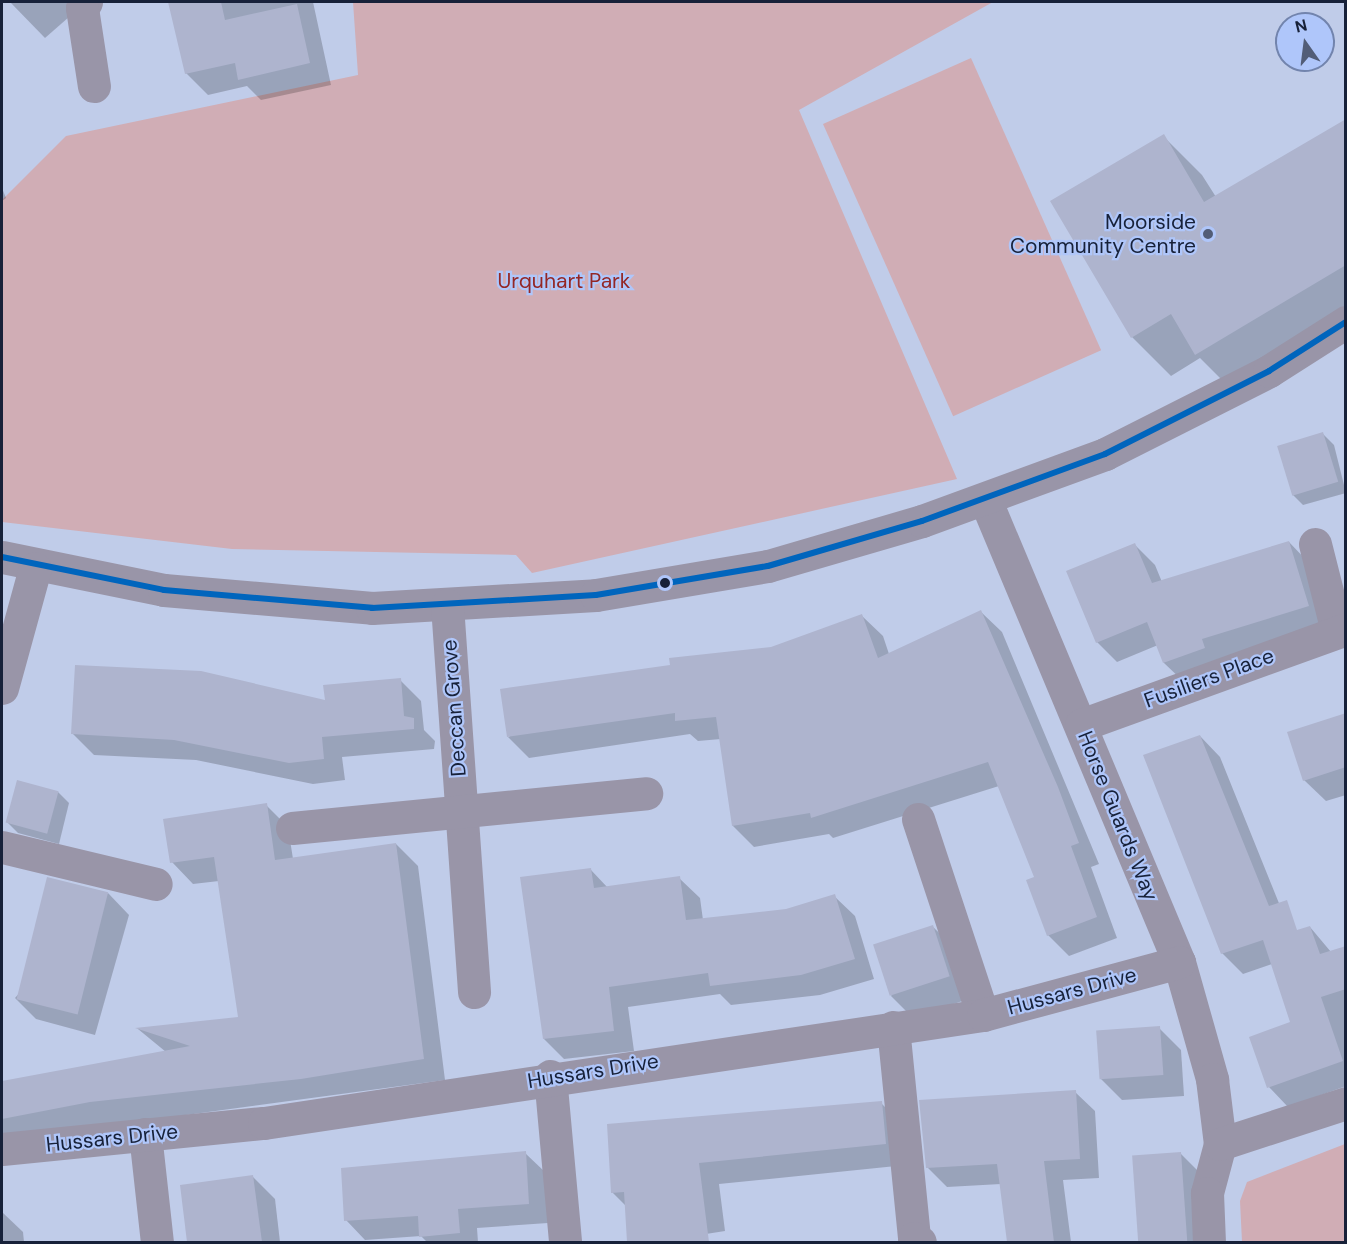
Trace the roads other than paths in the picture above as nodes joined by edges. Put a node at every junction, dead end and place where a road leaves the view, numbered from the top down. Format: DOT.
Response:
graph roads {
  1 [pos="87,2"];
  2 [pos="94,86"];
  3 [pos="1346,322"];
  4 [pos="985,499"];
  5 [pos="1315,544"];
  6 [pos="2,557"];
  7 [pos="35,568"];
  8 [pos="447,605"];
  9 [pos="1341,630"];
  10 [pos="2,688"];
  11 [pos="1081,725"];
  12 [pos="646,793"];
  13 [pos="461,811"];
  14 [pos="918,819"];
  15 [pos="292,828"];
  16 [pos="2,847"];
  17 [pos="156,884"];
  18 [pos="1179,962"];
  19 [pos="474,992"];
  20 [pos="983,1015"];
  21 [pos="893,1027"];
  22 [pos="550,1076"];
  23 [pos="1346,1102"];
  24 [pos="145,1134"];
  25 [pos="1220,1144"];
  26 [pos="2,1149"];
  27 [pos="157,1242"];
  28 [pos="565,1242"];
  29 [pos="920,1242"];
  30 [pos="1209,1242"];
  1 -- 2 [label="street"];
  3 -- 4 [label="street"];
  4 -- 8 [label="street"];
  4 -- 11 [label="street, Horse Guards Way"];
  5 -- 9 [label="street, Fusiliers Place"];
  6 -- 7 [label="street"];
  7 -- 8 [label="street"];
  7 -- 10 [label="street"];
  8 -- 13 [label="street, Deccan Grove"];
  9 -- 11 [label="street, Fusiliers Place"];
  11 -- 18 [label="street, Horse Guards Way"];
  12 -- 13 [label="street"];
  13 -- 15 [label="street"];
  13 -- 19 [label="street, Deccan Grove"];
  14 -- 20 [label="street"];
  16 -- 17 [label="street"];
  18 -- 20 [label="street, Hussars Drive"];
  18 -- 25 [label="street, Horse Guards Way"];
  20 -- 21 [label="street, Hussars Drive"];
  21 -- 22 [label="street, Hussars Drive"];
  21 -- 29 [label="street"];
  22 -- 24 [label="street, Hussars Drive"];
  22 -- 28 [label="street"];
  23 -- 25 [label="street"];
  24 -- 26 [label="street, Hussars Drive"];
  24 -- 27 [label="street"];
  25 -- 30 [label="street, Horse Guards Way"];
}
